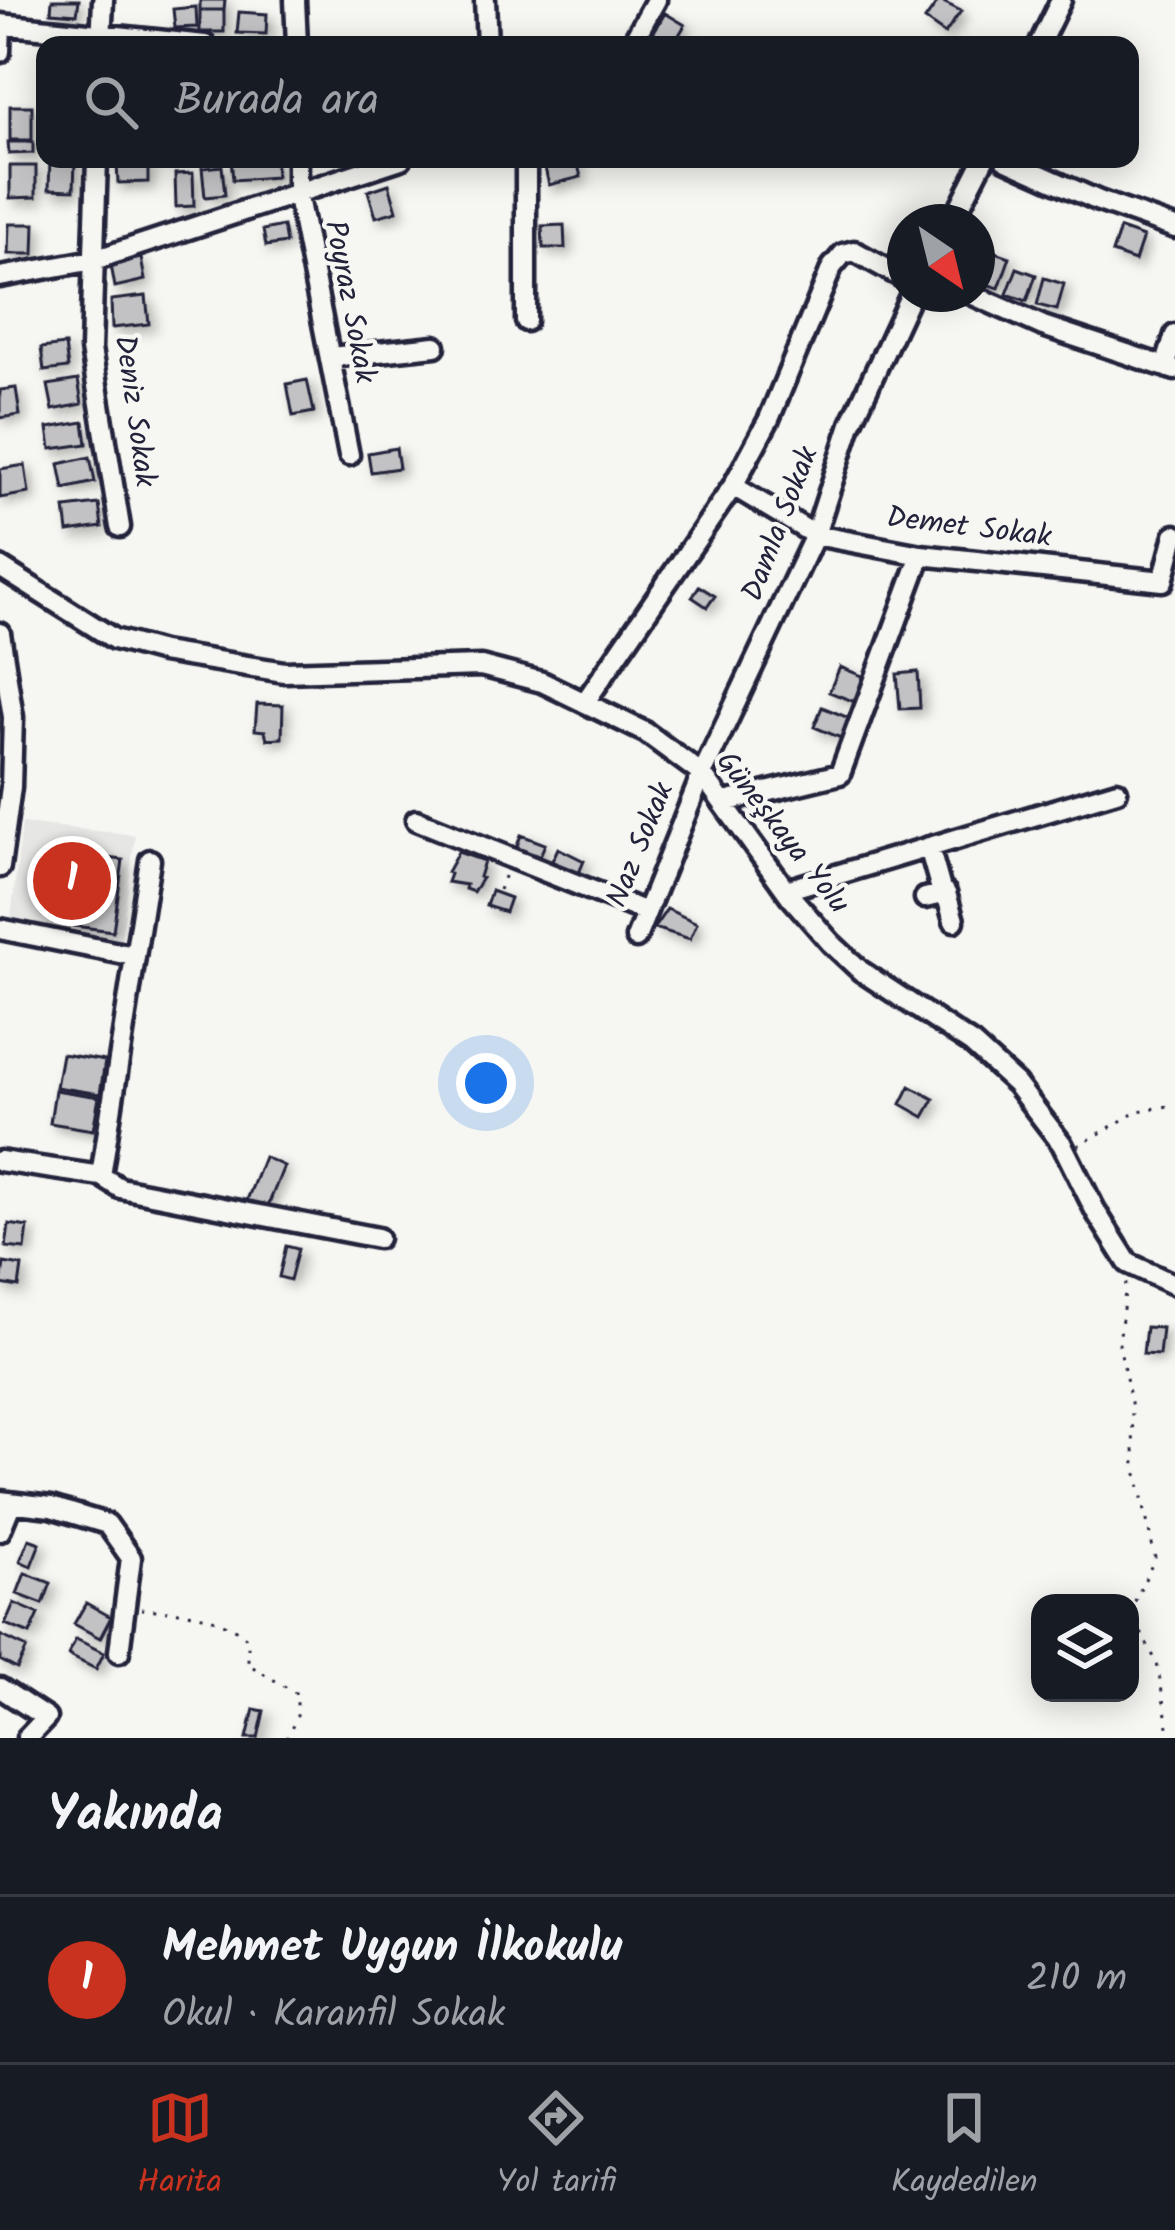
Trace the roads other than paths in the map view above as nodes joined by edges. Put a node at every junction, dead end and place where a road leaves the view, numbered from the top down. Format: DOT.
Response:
graph roads {
  1 [pos="103,0"];
  2 [pos="295,0"];
  3 [pos="484,0"];
  4 [pos="656,0"];
  5 [pos="1061,0"];
  6 [pos="0,24"];
  7 [pos="76,36"];
  8 [pos="102,36"];
  9 [pos="296,36"];
  10 [pos="486,36"];
  11 [pos="636,36"];
  12 [pos="1044,36"];
  13 [pos="0,52"];
  14 [pos="98,168"];
  15 [pos="297,168"];
  16 [pos="373,168"];
  17 [pos="526,168"];
  18 [pos="979,168"];
  19 [pos="1025,168"];
  20 [pos="297,192"];
  21 [pos="961,204"];
  22 [pos="1175,228"];
  23 [pos="94,260"];
  24 [pos="887,269"];
  25 [pos="0,277"];
  26 [pos="995,305"];
  27 [pos="903,312"];
  28 [pos="526,321"];
  29 [pos="1175,335"];
  30 [pos="435,346"];
  31 [pos="331,357"];
  32 [pos="1170,367"];
  33 [pos="349,455"];
  34 [pos="733,486"];
  35 [pos="120,527"];
  36 [pos="815,535"];
  37 [pos="1175,535"];
  38 [pos="922,555"];
  39 [pos="0,567"];
  40 [pos="0,633"];
  41 [pos="585,702"];
  42 [pos="702,774"];
  43 [pos="1117,791"];
  44 [pos="725,802"];
  45 [pos="3,814"];
  46 [pos="416,820"];
  47 [pos="929,847"];
  48 [pos="150,860"];
  49 [pos="0,867"];
  50 [pos="786,890"];
  51 [pos="646,912"];
  52 [pos="954,921"];
  53 [pos="0,929"];
  54 [pos="636,938"];
  55 [pos="134,956"];
  56 [pos="0,1161"];
  57 [pos="101,1176"];
  58 [pos="378,1238"];
  59 [pos="1175,1285"];
  60 [pos="6,1503"];
  61 [pos="0,1531"];
  62 [pos="119,1652"];
  63 [pos="0,1688"];
  64 [pos="27,1738"];
  1 -- 8 [label="street"];
  2 -- 9 [label="street"];
  3 -- 10 [label="street"];
  4 -- 11 [label="street"];
  5 -- 12 [label="street"];
  6 -- 7 [label="street"];
  6 -- 13 [label="street"];
  14 -- 23 [label="street, Deniz Sokak"];
  15 -- 20 [label="street, Poyraz Sokak"];
  16 -- 20 [label="street"];
  17 -- 28 [label="street"];
  18 -- 21 [label="street"];
  19 -- 22 [label="street"];
  20 -- 23 [label="street"];
  20 -- 31 [label="street, Poyraz Sokak"];
  23 -- 25 [label="street"];
  23 -- 35 [label="street, Deniz Sokak"];
  24 -- 34 [label="street"];
  26 -- 32 [label="street"];
  27 -- 36 [label="street, Damla Sokak"];
  29 -- 32 [label="street"];
  30 -- 31 [label="street"];
  31 -- 33 [label="street, Poyraz Sokak"];
  34 -- 36 [label="street, Demet Sokak"];
  34 -- 41 [label="street"];
  36 -- 38 [label="street, Demet Sokak"];
  36 -- 42 [label="street, Damla Sokak"];
  37 -- 38 [label="street, Demet Sokak"];
  38 -- 44 [label="street"];
  39 -- 41 [label="street, Güneşkaya Yolu"];
  40 -- 45 [label="street"];
  41 -- 42 [label="street, Güneşkaya Yolu"];
  42 -- 44 [label="street, Güneşkaya Yolu"];
  42 -- 51 [label="street, Naz Sokak"];
  43 -- 47 [label="street"];
  44 -- 50 [label="street, Güneşkaya Yolu"];
  45 -- 49 [label="street"];
  46 -- 51 [label="street"];
  47 -- 50 [label="street"];
  47 -- 52 [label="street"];
  48 -- 55 [label="street"];
  50 -- 59 [label="street, Güneşkaya Yolu"];
  51 -- 54 [label="street, Naz Sokak"];
  53 -- 55 [label="street"];
  55 -- 57 [label="street"];
  56 -- 57 [label="street"];
  57 -- 58 [label="street"];
  60 -- 61 [label="street"];
  60 -- 62 [label="street"];
  63 -- 64 [label="street"];
}
